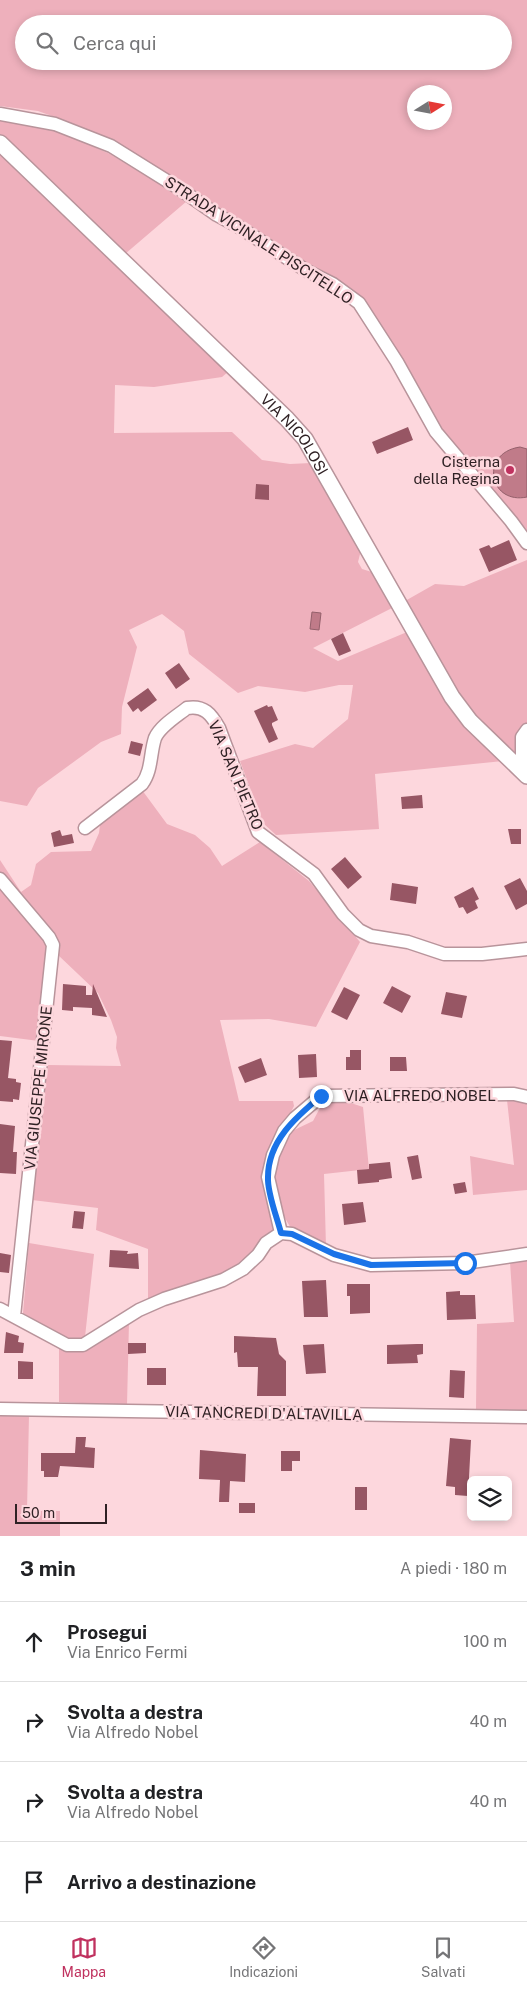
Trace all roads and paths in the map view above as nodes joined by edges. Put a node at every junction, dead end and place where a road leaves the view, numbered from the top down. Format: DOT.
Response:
graph roads {
  1 [pos="0,114"];
  2 [pos="0,143"];
  3 [pos="527,543"];
  4 [pos="527,730"];
  5 [pos="525,774"];
  6 [pos="85,828"];
  7 [pos="0,879"];
  8 [pos="527,949"];
  9 [pos="527,1097"];
  10 [pos="281,1233"];
  11 [pos="527,1254"];
  12 [pos="0,1309"];
  13 [pos="14,1316"];
  14 [pos="0,1409"];
  15 [pos="527,1417"];
  1 -- 3 [label="street, STRADA VICINALE PISCITELLO"];
  2 -- 5 [label="main road, VIA NICOLOSI"];
  4 -- 5 [label="street"];
  6 -- 8 [label="street, VIA SAN PIETRO"];
  7 -- 13 [label="street, VIA GIUSEPPE MIRONE"];
  9 -- 10 [label="street, VIA ALFREDO NOBEL"];
  10 -- 11 [label="street"];
  10 -- 13 [label="street"];
  12 -- 13 [label="street"];
  14 -- 15 [label="street, VIA TANCREDI D'ALTAVILLA"];
}
